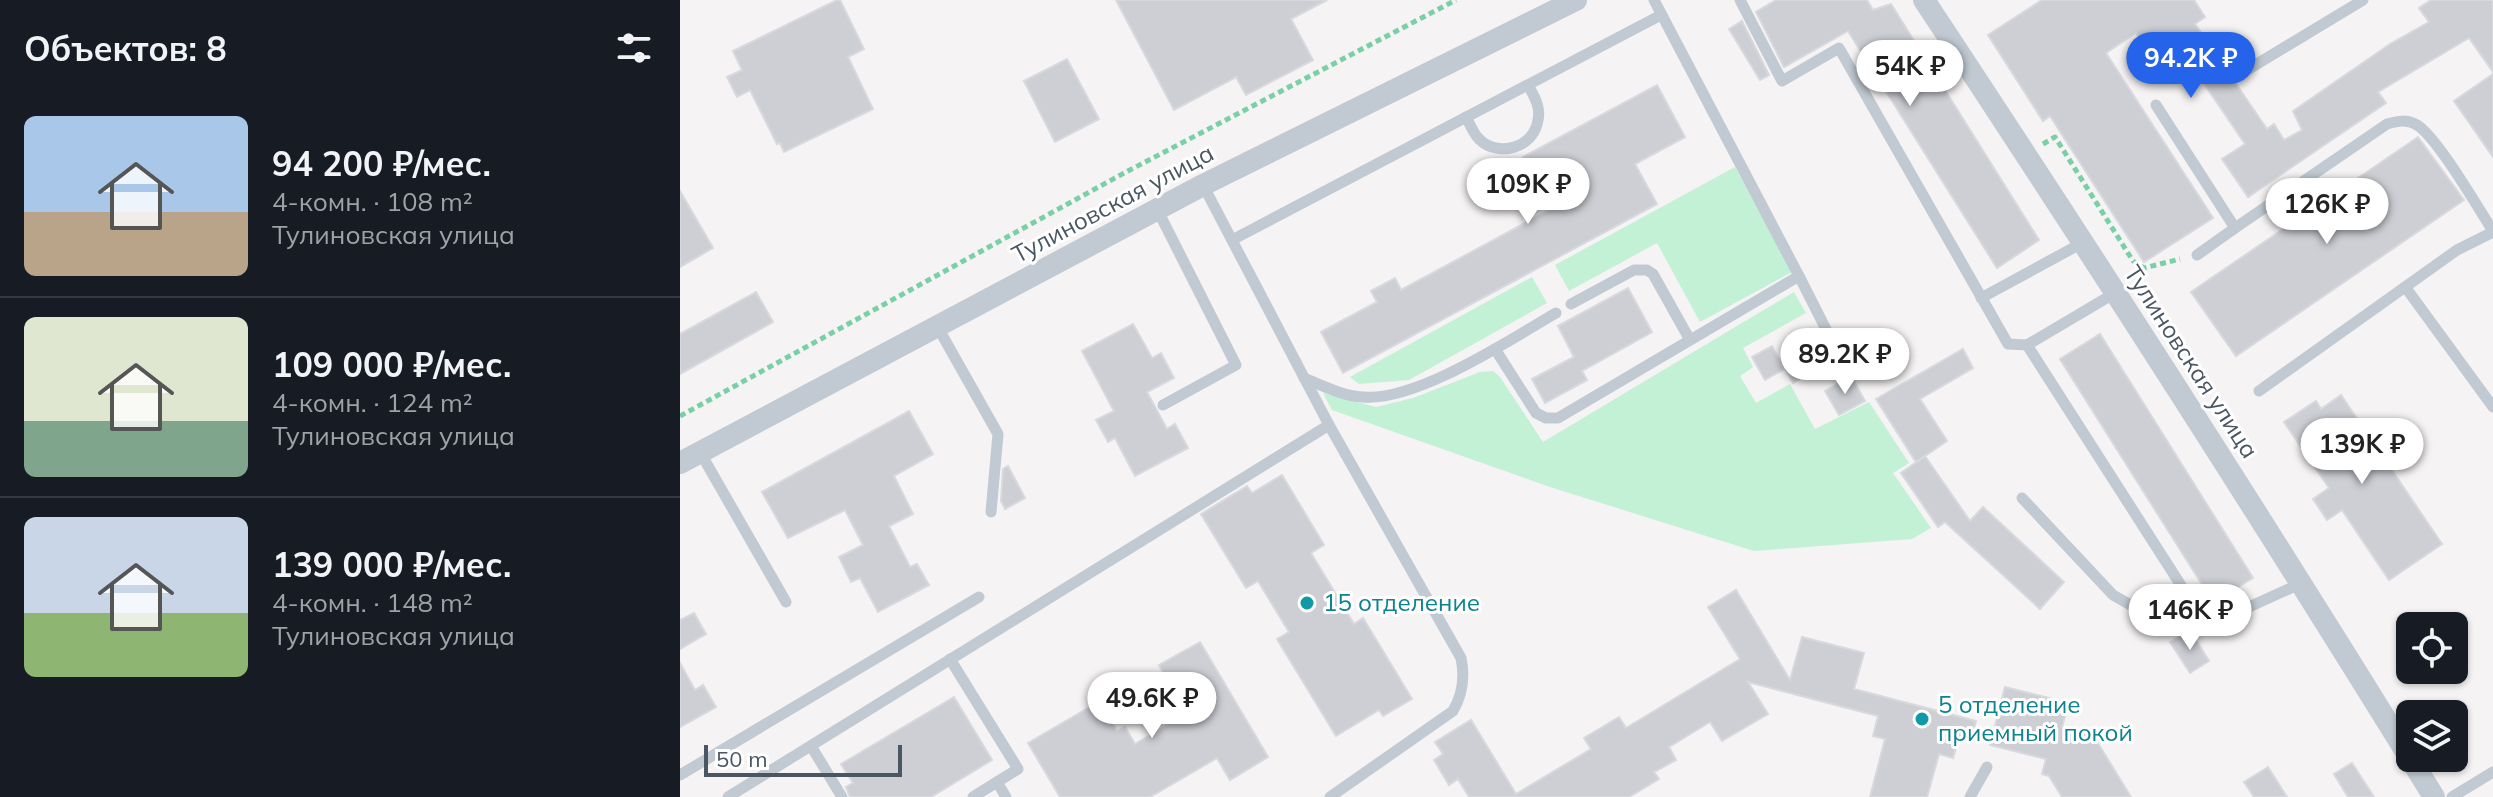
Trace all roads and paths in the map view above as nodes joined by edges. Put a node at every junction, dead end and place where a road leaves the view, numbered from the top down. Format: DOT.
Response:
graph roads {
  1 [pos="1456,0"];
  2 [pos="1576,0"];
  3 [pos="1654,0"];
  4 [pos="1740,0"];
  5 [pos="1924,0"];
  6 [pos="2363,0"];
  7 [pos="1661,15"];
  8 [pos="2242,73"];
  9 [pos="1528,85"];
  10 [pos="2156,105"];
  11 [pos="1466,117"];
  12 [pos="2027,155"];
  13 [pos="1203,185"];
  14 [pos="1157,209"];
  15 [pos="2235,228"];
  16 [pos="2493,232"];
  17 [pos="1232,240"];
  18 [pos="2084,242"];
  19 [pos="2197,255"];
  20 [pos="1799,276"];
  21 [pos="2406,288"];
  22 [pos="2115,293"];
  23 [pos="1981,298"];
  24 [pos="1571,304"];
  25 [pos="1556,313"];
  26 [pos="937,326"];
  27 [pos="1690,340"];
  28 [pos="2027,345"];
  29 [pos="1495,349"];
  30 [pos="1836,349"];
  31 [pos="1304,378"];
  32 [pos="2259,391"];
  33 [pos="1163,405"];
  34 [pos="2493,407"];
  35 [pos="680,416"];
  36 [pos="1329,425"];
  37 [pos="690,458"];
  38 [pos="2022,498"];
  39 [pos="991,512"];
  40 [pos="2302,583"];
  41 [pos="979,597"];
  42 [pos="786,602"];
  43 [pos="2207,626"];
  44 [pos="950,659"];
  45 [pos="811,746"];
  46 [pos="1987,767"];
  47 [pos="2493,772"];
  48 [pos="680,775"];
  49 [pos="997,782"];
  50 [pos="728,797"];
  51 [pos="842,797"];
  52 [pos="973,797"];
  53 [pos="1006,797"];
  54 [pos="1330,797"];
  55 [pos="1970,797"];
  56 [pos="2434,797"];
  57 [pos="2452,797"];
  1 -- 35 [label="path"];
  2 -- 13 [label="street, Тулиновская улица"];
  3 -- 7 [label="lane"];
  4 -- 23 [label="lane"];
  5 -- 12 [label="street, Тулиновская улица"];
  6 -- 8 [label="lane"];
  7 -- 9 [label="lane"];
  7 -- 20 [label="lane"];
  9 -- 11 [label="lane"];
  9 -- 11 [label="lane"];
  10 -- 15 [label="lane"];
  11 -- 17 [label="lane"];
  12 -- 18 [label="street, Тулиновская улица"];
  12 -- 19 [label="path"];
  13 -- 14 [label="street, Тулиновская улица"];
  13 -- 17 [label="lane"];
  14 -- 26 [label="street, Тулиновская улица"];
  14 -- 33 [label="lane"];
  15 -- 16 [label="lane"];
  15 -- 19 [label="lane"];
  16 -- 21 [label="lane"];
  17 -- 31 [label="lane"];
  18 -- 22 [label="street, Тулиновская улица"];
  18 -- 23 [label="lane"];
  20 -- 27 [label="lane"];
  20 -- 30 [label="lane"];
  21 -- 32 [label="lane"];
  21 -- 34 [label="lane"];
  22 -- 28 [label="lane"];
  22 -- 40 [label="street, Тулиновская улица"];
  23 -- 28 [label="lane"];
  24 -- 27 [label="lane"];
  25 -- 29 [label="lane"];
  26 -- 37 [label="street, Тулиновская улица"];
  26 -- 39 [label="lane"];
  27 -- 29 [label="lane"];
  28 -- 43 [label="lane"];
  29 -- 31 [label="lane"];
  31 -- 36 [label="lane"];
  36 -- 44 [label="lane"];
  36 -- 54 [label="lane"];
  37 -- 42 [label="lane"];
  38 -- 43 [label="lane"];
  40 -- 43 [label="lane"];
  40 -- 56 [label="street, Тулиновская улица"];
  41 -- 48 [label="lane"];
  44 -- 45 [label="lane"];
  44 -- 49 [label="lane"];
  45 -- 50 [label="lane"];
  45 -- 51 [label="lane"];
  46 -- 55 [label="lane"];
  47 -- 57 [label="lane"];
  49 -- 52 [label="lane"];
  49 -- 53 [label="lane"];
}
